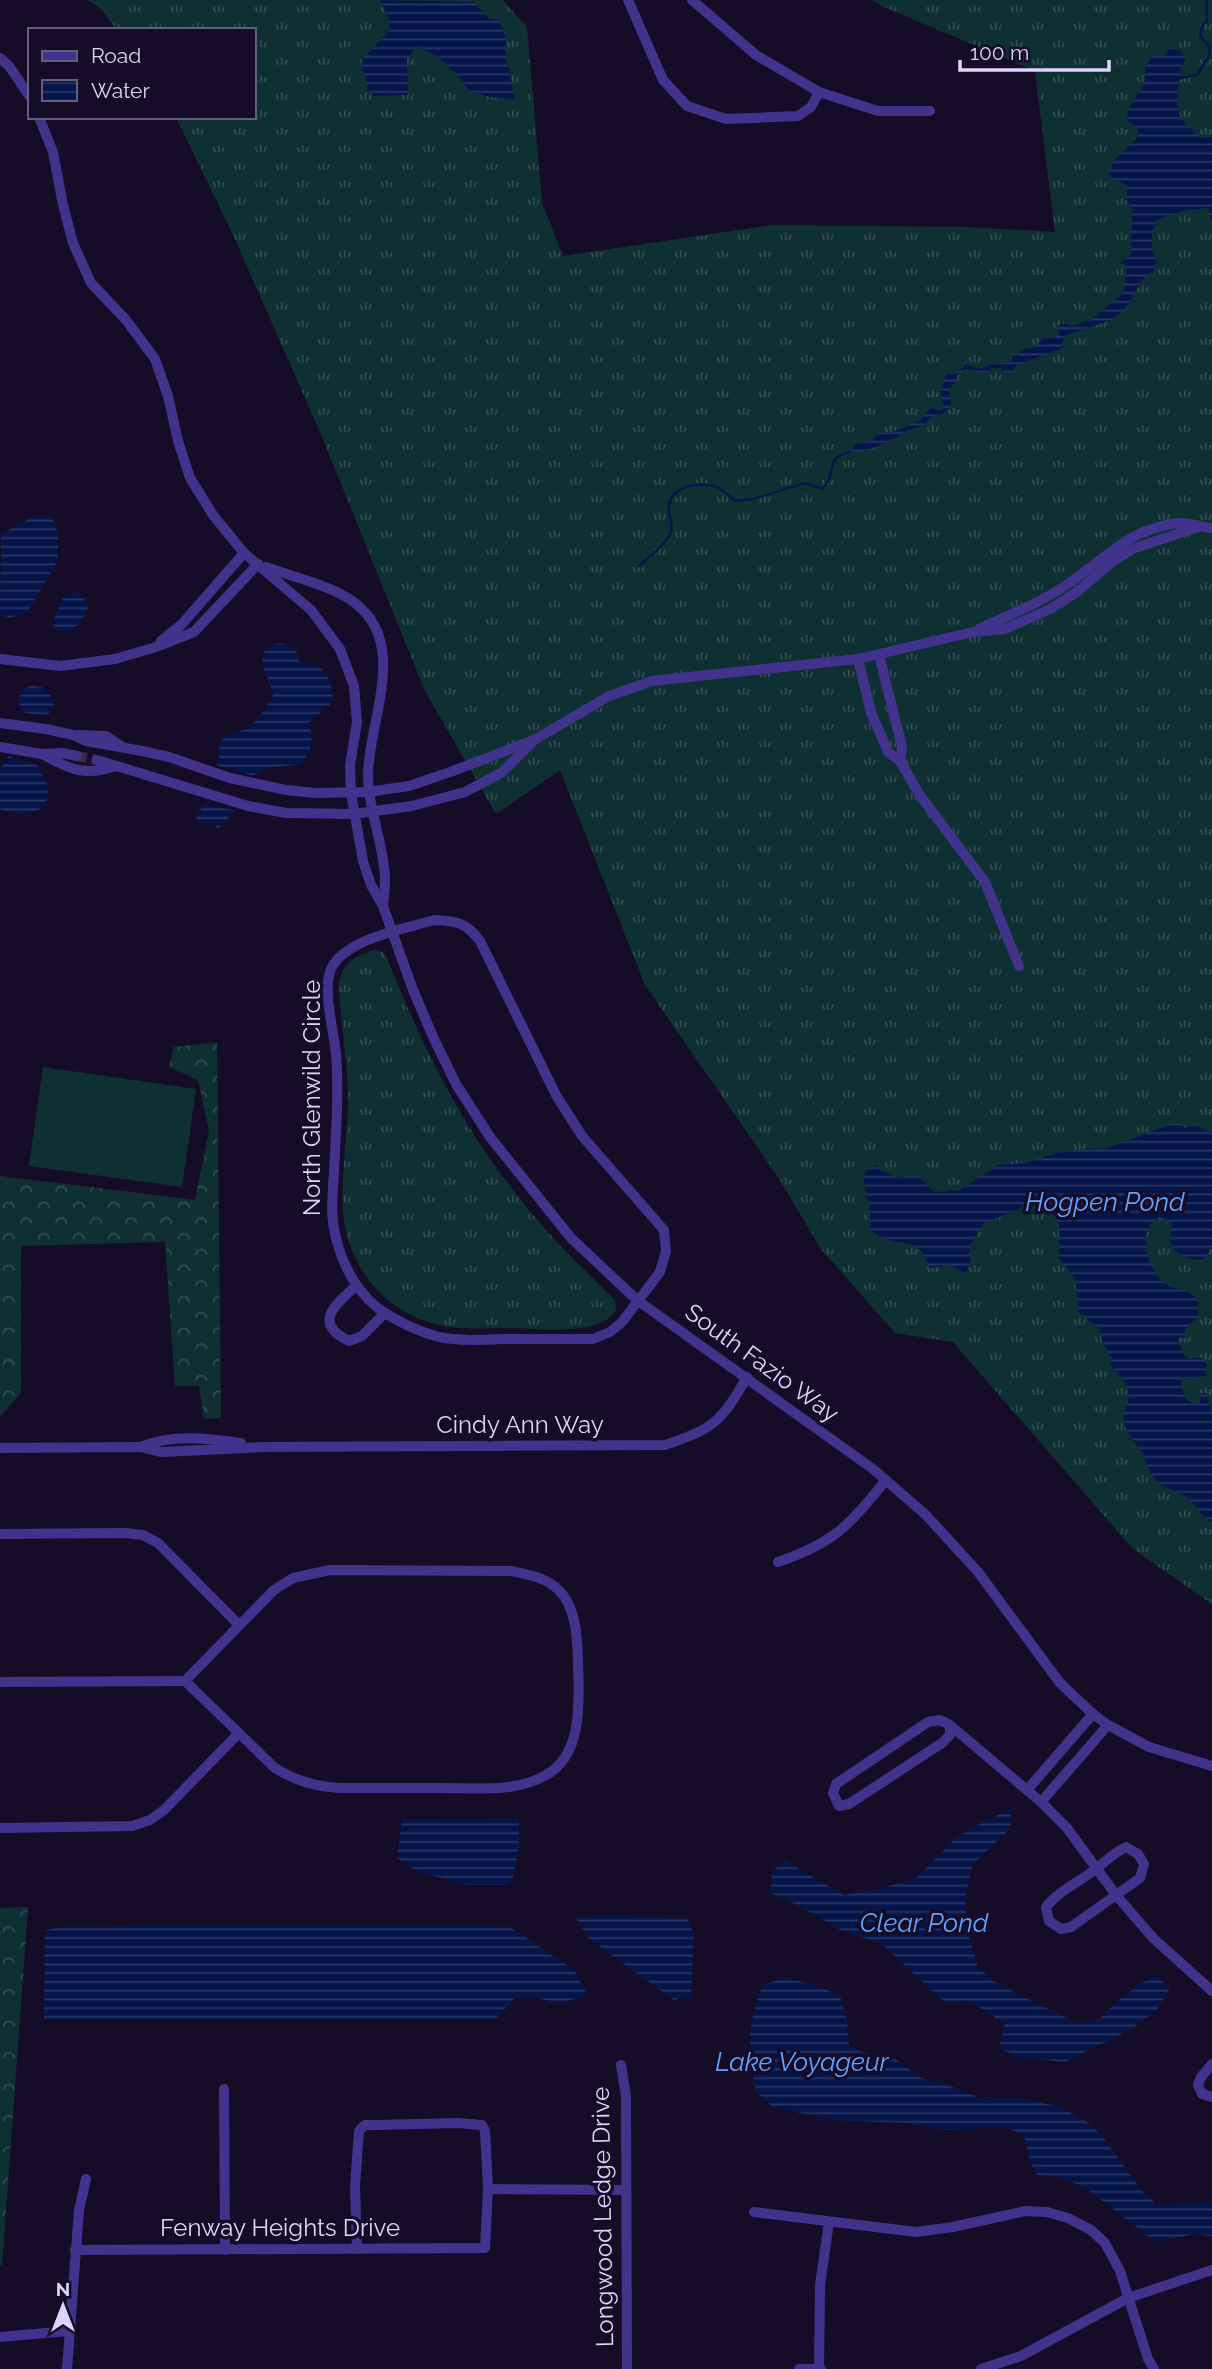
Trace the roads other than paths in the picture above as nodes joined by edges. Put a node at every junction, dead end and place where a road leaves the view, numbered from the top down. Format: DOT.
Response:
graph roads {
  1 [pos="628,0"];
  2 [pos="692,0"];
  3 [pos="0,58"];
  4 [pos="819,92"];
  5 [pos="28,94"];
  6 [pos="930,111"];
  7 [pos="40,119"];
  8 [pos="1212,528"];
  9 [pos="244,553"];
  10 [pos="258,564"];
  11 [pos="153,648"];
  12 [pos="879,655"];
  13 [pos="0,659"];
  14 [pos="858,659"];
  15 [pos="0,723"];
  16 [pos="536,738"];
  17 [pos="121,746"];
  18 [pos="5,748"];
  19 [pos="42,754"];
  20 [pos="77,756"];
  21 [pos="97,760"];
  22 [pos="900,761"];
  23 [pos="116,766"];
  24 [pos="368,792"];
  25 [pos="351,793"];
  26 [pos="373,813"];
  27 [pos="353,814"];
  28 [pos="383,906"];
  29 [pos="391,933"];
  30 [pos="1019,966"];
  31 [pos="356,1286"];
  32 [pos="637,1300"];
  33 [pos="384,1313"];
  34 [pos="747,1377"];
  35 [pos="0,1448"];
  36 [pos="886,1480"];
  37 [pos="0,1534"];
  38 [pos="778,1562"];
  39 [pos="239,1625"];
  40 [pos="186,1681"];
  41 [pos="0,1682"];
  42 [pos="1093,1714"];
  43 [pos="950,1725"];
  44 [pos="1108,1725"];
  45 [pos="238,1734"];
  46 [pos="1212,1766"];
  47 [pos="1027,1790"];
  48 [pos="1041,1802"];
  49 [pos="0,1828"];
  50 [pos="1097,1868"];
  51 [pos="1116,1895"];
  52 [pos="1212,1991"];
  53 [pos="1212,2064"];
  54 [pos="621,2065"];
  55 [pos="223,2089"];
  56 [pos="1212,2097"];
  57 [pos="86,2179"];
  58 [pos="488,2189"];
  59 [pos="625,2190"];
  60 [pos="754,2212"];
  61 [pos="829,2222"];
  62 [pos="357,2249"];
  63 [pos="75,2250"];
  64 [pos="225,2250"];
  65 [pos="1212,2270"];
  66 [pos="1128,2298"];
  67 [pos="68,2331"];
  68 [pos="0,2337"];
  69 [pos="66,2369"];
  70 [pos="627,2369"];
  71 [pos="799,2369"];
  72 [pos="820,2369"];
  73 [pos="981,2369"];
  74 [pos="1154,2369"];
  1 -- 4 [label="street"];
  2 -- 4 [label="street"];
  3 -- 5 [label="street"];
  4 -- 6 [label="street"];
  7 -- 9 [label="street, South Fazio Way"];
  8 -- 12 [label="street"];
  9 -- 10 [label="street, South Fazio Way"];
  9 -- 11 [label="street"];
  10 -- 11 [label="street"];
  10 -- 24 [label="street, South Fazio Way"];
  10 -- 25 [label="street, South Fazio Way"];
  11 -- 13 [label="street"];
  12 -- 14 [label="street"];
  12 -- 22 [label="street"];
  14 -- 16 [label="street"];
  14 -- 22 [label="street"];
  15 -- 17 [label="street"];
  16 -- 24 [label="street"];
  16 -- 26 [label="street"];
  17 -- 23 [label="street"];
  17 -- 25 [label="street"];
  18 -- 19 [label="street"];
  19 -- 20 [label="street"];
  19 -- 23 [label="street"];
  21 -- 23 [label="street"];
  22 -- 30 [label="street"];
  23 -- 27 [label="street"];
  24 -- 25 [label="street"];
  24 -- 26 [label="street, South Fazio Way"];
  25 -- 27 [label="street, South Fazio Way"];
  26 -- 27 [label="street"];
  26 -- 28 [label="street, South Fazio Way"];
  27 -- 28 [label="street, South Fazio Way"];
  28 -- 29 [label="street, South Fazio Way"];
  29 -- 31 [label="street, North Glenwild Circle"];
  29 -- 32 [label="street, South Fazio Way"];
  29 -- 32 [label="street, North Glenwild Circle"];
  31 -- 33 [label="street, North Glenwild Circle"];
  31 -- 33 [label="street"];
  32 -- 33 [label="street, North Glenwild Circle"];
  32 -- 34 [label="street, South Fazio Way"];
  34 -- 35 [label="street, Cindy Ann Way"];
  34 -- 36 [label="street, South Fazio Way"];
  36 -- 38 [label="street"];
  36 -- 42 [label="street, South Fazio Way"];
  37 -- 39 [label="street"];
  39 -- 40 [label="street"];
  39 -- 45 [label="street"];
  40 -- 41 [label="street"];
  40 -- 45 [label="street"];
  42 -- 44 [label="street, South Fazio Way"];
  42 -- 47 [label="street"];
  43 -- 43 [label="street"];
  43 -- 47 [label="street"];
  44 -- 46 [label="street, South Fazio Way"];
  44 -- 48 [label="street"];
  45 -- 49 [label="street"];
  47 -- 48 [label="street"];
  48 -- 50 [label="street"];
  50 -- 51 [label="street"];
  50 -- 51 [label="street"];
  50 -- 51 [label="street"];
  51 -- 52 [label="street"];
  53 -- 56 [label="street"];
  54 -- 59 [label="street, Longwood Ledge Drive"];
  55 -- 64 [label="street"];
  57 -- 63 [label="street"];
  58 -- 59 [label="street"];
  58 -- 62 [label="street, Fenway Heights Drive"];
  58 -- 62 [label="street"];
  59 -- 70 [label="street, Longwood Ledge Drive"];
  60 -- 61 [label="street"];
  61 -- 66 [label="street"];
  61 -- 72 [label="street"];
  62 -- 64 [label="street, Fenway Heights Drive"];
  63 -- 64 [label="street, Fenway Heights Drive"];
  63 -- 67 [label="street"];
  65 -- 66 [label="street"];
  66 -- 73 [label="street"];
  66 -- 74 [label="street"];
  67 -- 68 [label="street"];
  67 -- 69 [label="street"];
  71 -- 72 [label="street"];
}
